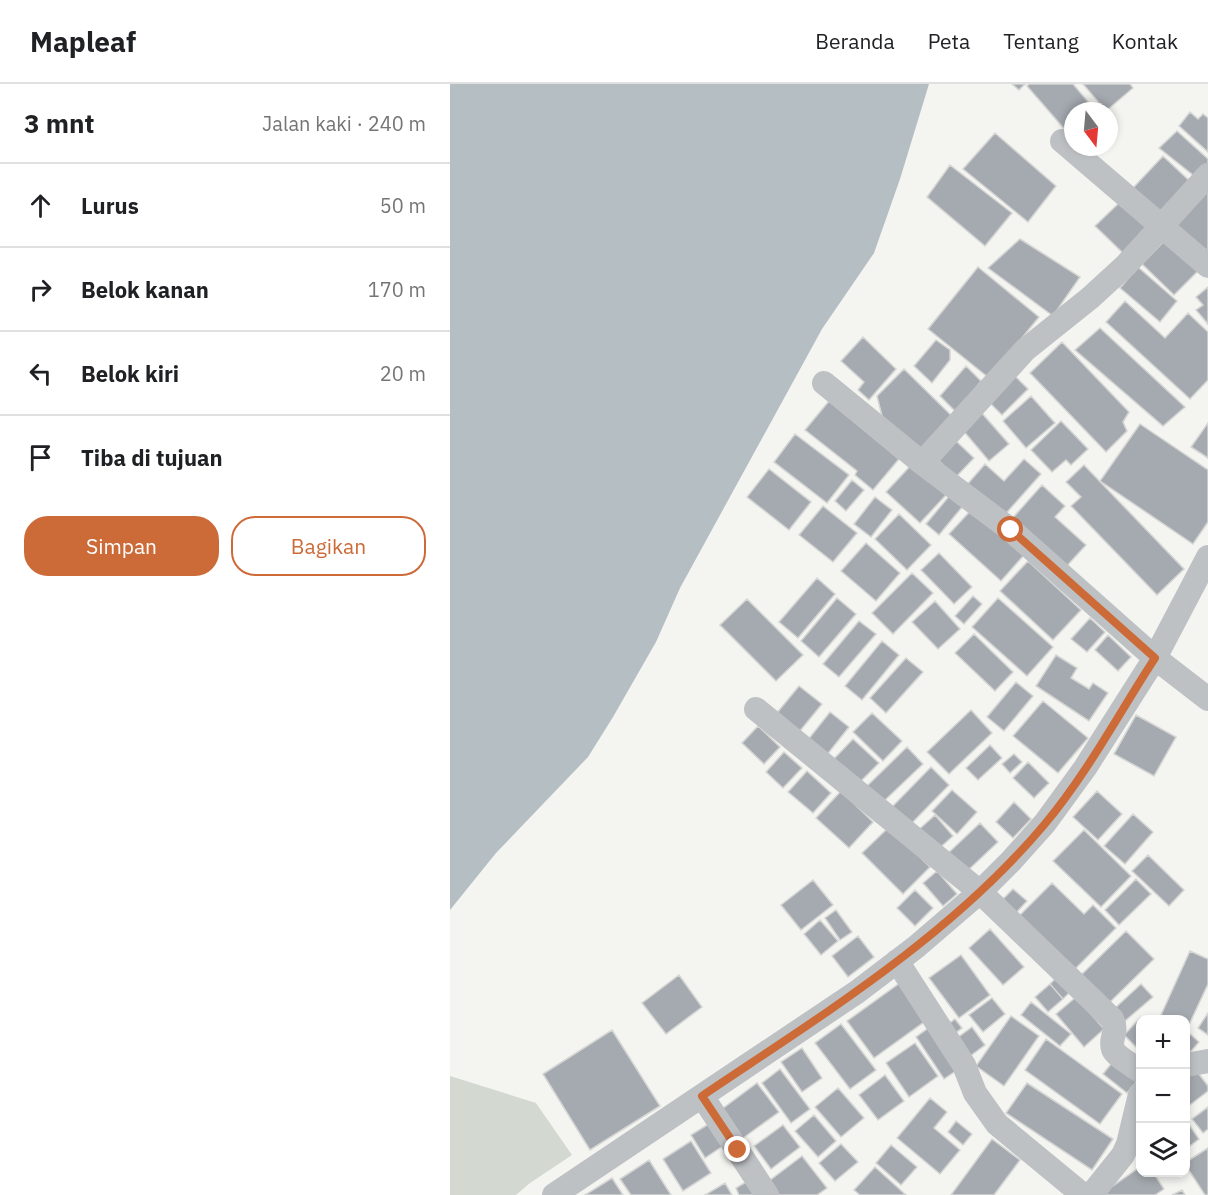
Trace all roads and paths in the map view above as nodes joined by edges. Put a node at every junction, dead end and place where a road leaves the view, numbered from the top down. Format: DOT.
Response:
graph roads {
  1 [pos="1062,141"];
  2 [pos="1208,175"];
  3 [pos="1162,226"];
  4 [pos="1208,267"];
  5 [pos="824,383"];
  6 [pos="922,464"];
  7 [pos="1208,557"];
  8 [pos="1155,658"];
  9 [pos="1208,699"];
  10 [pos="756,709"];
  11 [pos="980,892"];
  12 [pos="897,961"];
  13 [pos="1208,1061"];
  14 [pos="1190,1064"];
  15 [pos="1137,1069"];
  16 [pos="702,1096"];
  17 [pos="1136,1111"];
  18 [pos="560,1194"];
  19 [pos="767,1195"];
  20 [pos="1083,1195"];
  21 [pos="1090,1195"];
  1 -- 3 [label="street"];
  2 -- 3 [label="street"];
  3 -- 4 [label="street"];
  3 -- 6 [label="street"];
  5 -- 6 [label="street"];
  6 -- 8 [label="street"];
  7 -- 8 [label="street"];
  8 -- 9 [label="street"];
  8 -- 11 [label="street"];
  10 -- 11 [label="street"];
  11 -- 12 [label="street"];
  11 -- 15 [label="street"];
  12 -- 16 [label="street"];
  12 -- 20 [label="street"];
  13 -- 14 [label="street"];
  16 -- 18 [label="street"];
  16 -- 19 [label="street"];
  17 -- 21 [label="street"];
}
